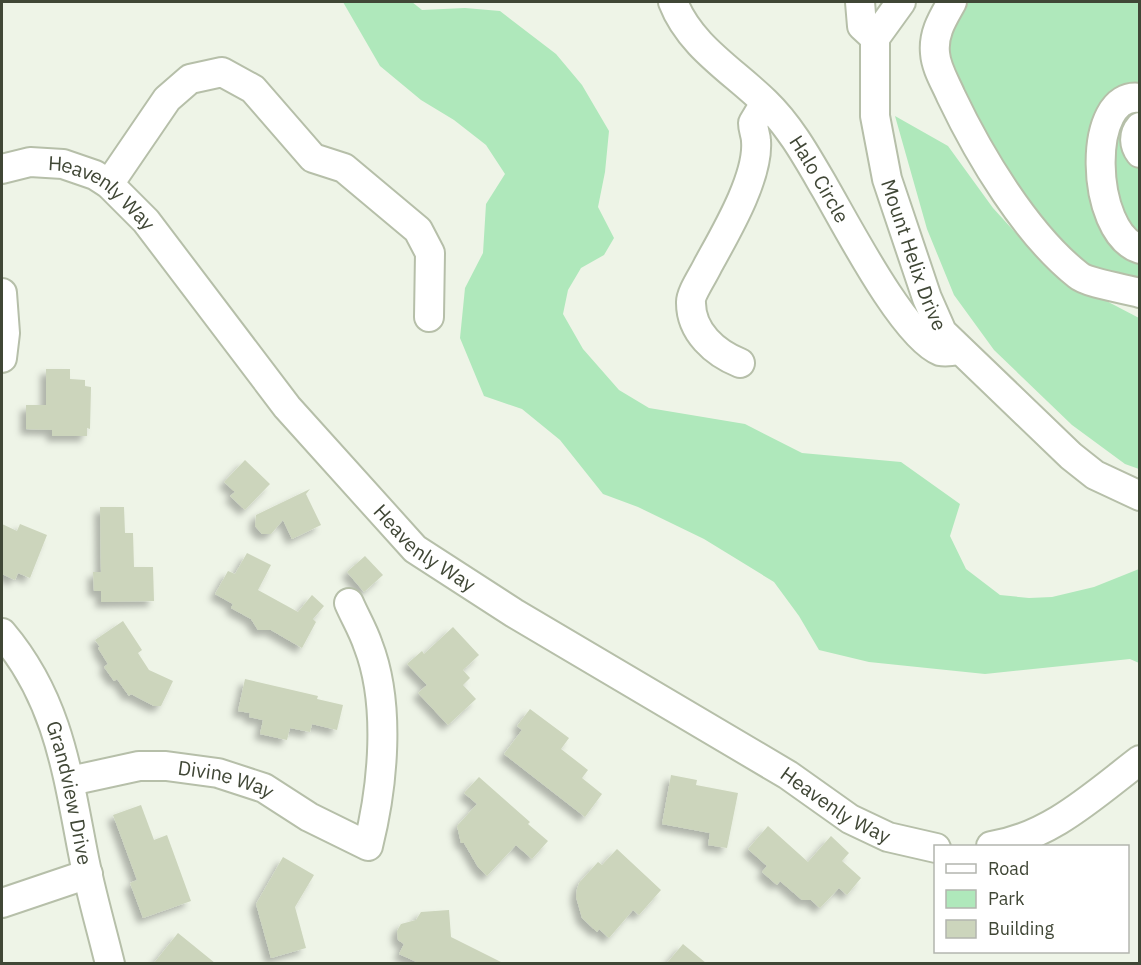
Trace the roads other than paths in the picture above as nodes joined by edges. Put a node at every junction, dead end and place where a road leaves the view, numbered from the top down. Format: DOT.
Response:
graph roads {
  1 [pos="673,2"];
  2 [pos="860,2"];
  3 [pos="901,2"];
  4 [pos="952,2"];
  5 [pos="875,38"];
  6 [pos="1140,98"];
  7 [pos="765,102"];
  8 [pos="1140,126"];
  9 [pos="1140,153"];
  10 [pos="2,169"];
  11 [pos="109,184"];
  12 [pos="1140,249"];
  13 [pos="2,293"];
  14 [pos="1140,293"];
  15 [pos="429,317"];
  16 [pos="962,350"];
  17 [pos="2,358"];
  18 [pos="740,363"];
  19 [pos="1140,496"];
  20 [pos="349,603"];
  21 [pos="2,633"];
  22 [pos="1140,760"];
  23 [pos="70,781"];
  24 [pos="995,845"];
  25 [pos="934,848"];
  26 [pos="88,874"];
  27 [pos="2,903"];
  28 [pos="110,963"];
  1 -- 7 [label="street, Halo Circle"];
  2 -- 5 [label="street"];
  3 -- 5 [label="street"];
  4 -- 14 [label="street"];
  5 -- 16 [label="street, Mount Helix Drive"];
  6 -- 12 [label="street"];
  7 -- 16 [label="street, Halo Circle"];
  7 -- 18 [label="street"];
  8 -- 9 [label="street"];
  10 -- 11 [label="street, Heavenly Way"];
  11 -- 15 [label="street"];
  11 -- 25 [label="street, Heavenly Way"];
  13 -- 17 [label="street"];
  16 -- 19 [label="street, Mount Helix Drive"];
  20 -- 23 [label="street, Divine Way"];
  21 -- 23 [label="street, Grandview Drive"];
  22 -- 24 [label="street"];
  23 -- 26 [label="street, Grandview Drive"];
  26 -- 27 [label="street"];
  26 -- 28 [label="street, Grandview Drive"];
}
